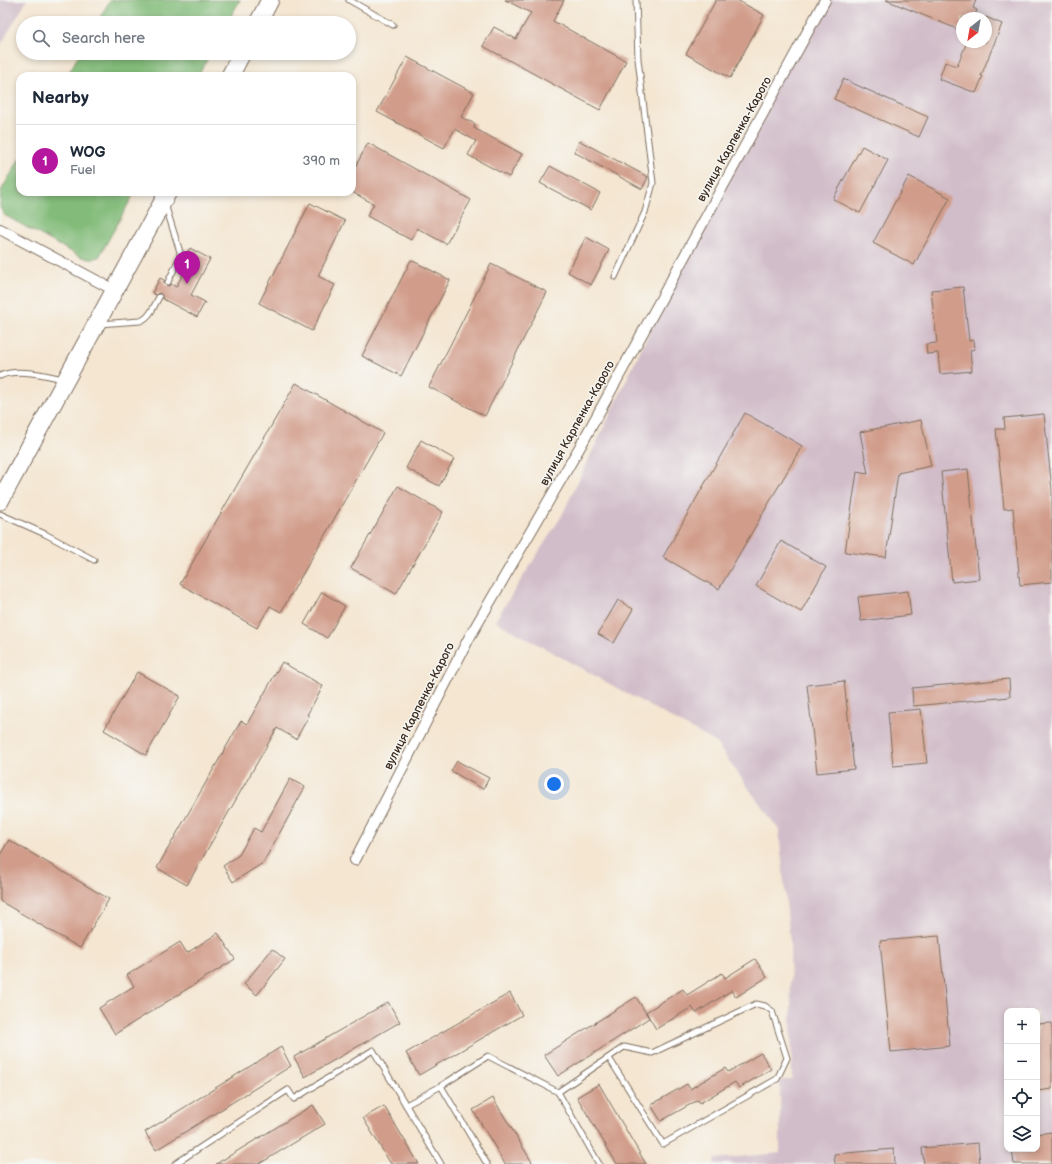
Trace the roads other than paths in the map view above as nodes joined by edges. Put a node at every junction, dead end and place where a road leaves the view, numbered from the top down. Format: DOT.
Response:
graph roads {
  1 [pos="270,0"];
  2 [pos="349,0"];
  3 [pos="636,0"];
  4 [pos="826,0"];
  5 [pos="262,16"];
  6 [pos="393,25"];
  7 [pos="238,60"];
  8 [pos="232,72"];
  9 [pos="166,196"];
  10 [pos="0,229"];
  11 [pos="615,277"];
  12 [pos="168,282"];
  13 [pos="114,290"];
  14 [pos="159,297"];
  15 [pos="96,324"];
  16 [pos="0,376"];
  17 [pos="66,380"];
  18 [pos="0,501"];
  19 [pos="0,514"];
  20 [pos="94,560"];
  21 [pos="355,860"];
  22 [pos="609,1058"];
  23 [pos="441,1086"];
  24 [pos="558,1092"];
  25 [pos="406,1105"];
  26 [pos="175,1164"];
  27 [pos="441,1164"];
  28 [pos="487,1164"];
  29 [pos="599,1164"];
  1 -- 5 [label="highway"];
  2 -- 6 [label="lane"];
  3 -- 11 [label="lane"];
  4 -- 21 [label="street, вулиця Карпенка-Карого"];
  7 -- 8 [label="highway"];
  9 -- 12 [label="lane"];
  9 -- 13 [label="highway"];
  10 -- 13 [label="street"];
  13 -- 15 [label="highway"];
  14 -- 15 [label="lane"];
  15 -- 17 [label="highway"];
  16 -- 17 [label="lane"];
  17 -- 18 [label="highway"];
  19 -- 20 [label="lane"];
  22 -- 22 [label="lane"];
  22 -- 24 [label="lane"];
  23 -- 24 [label="lane"];
  23 -- 25 [label="lane"];
  23 -- 28 [label="lane"];
  24 -- 29 [label="lane"];
  25 -- 26 [label="lane"];
  25 -- 27 [label="lane"];
}
